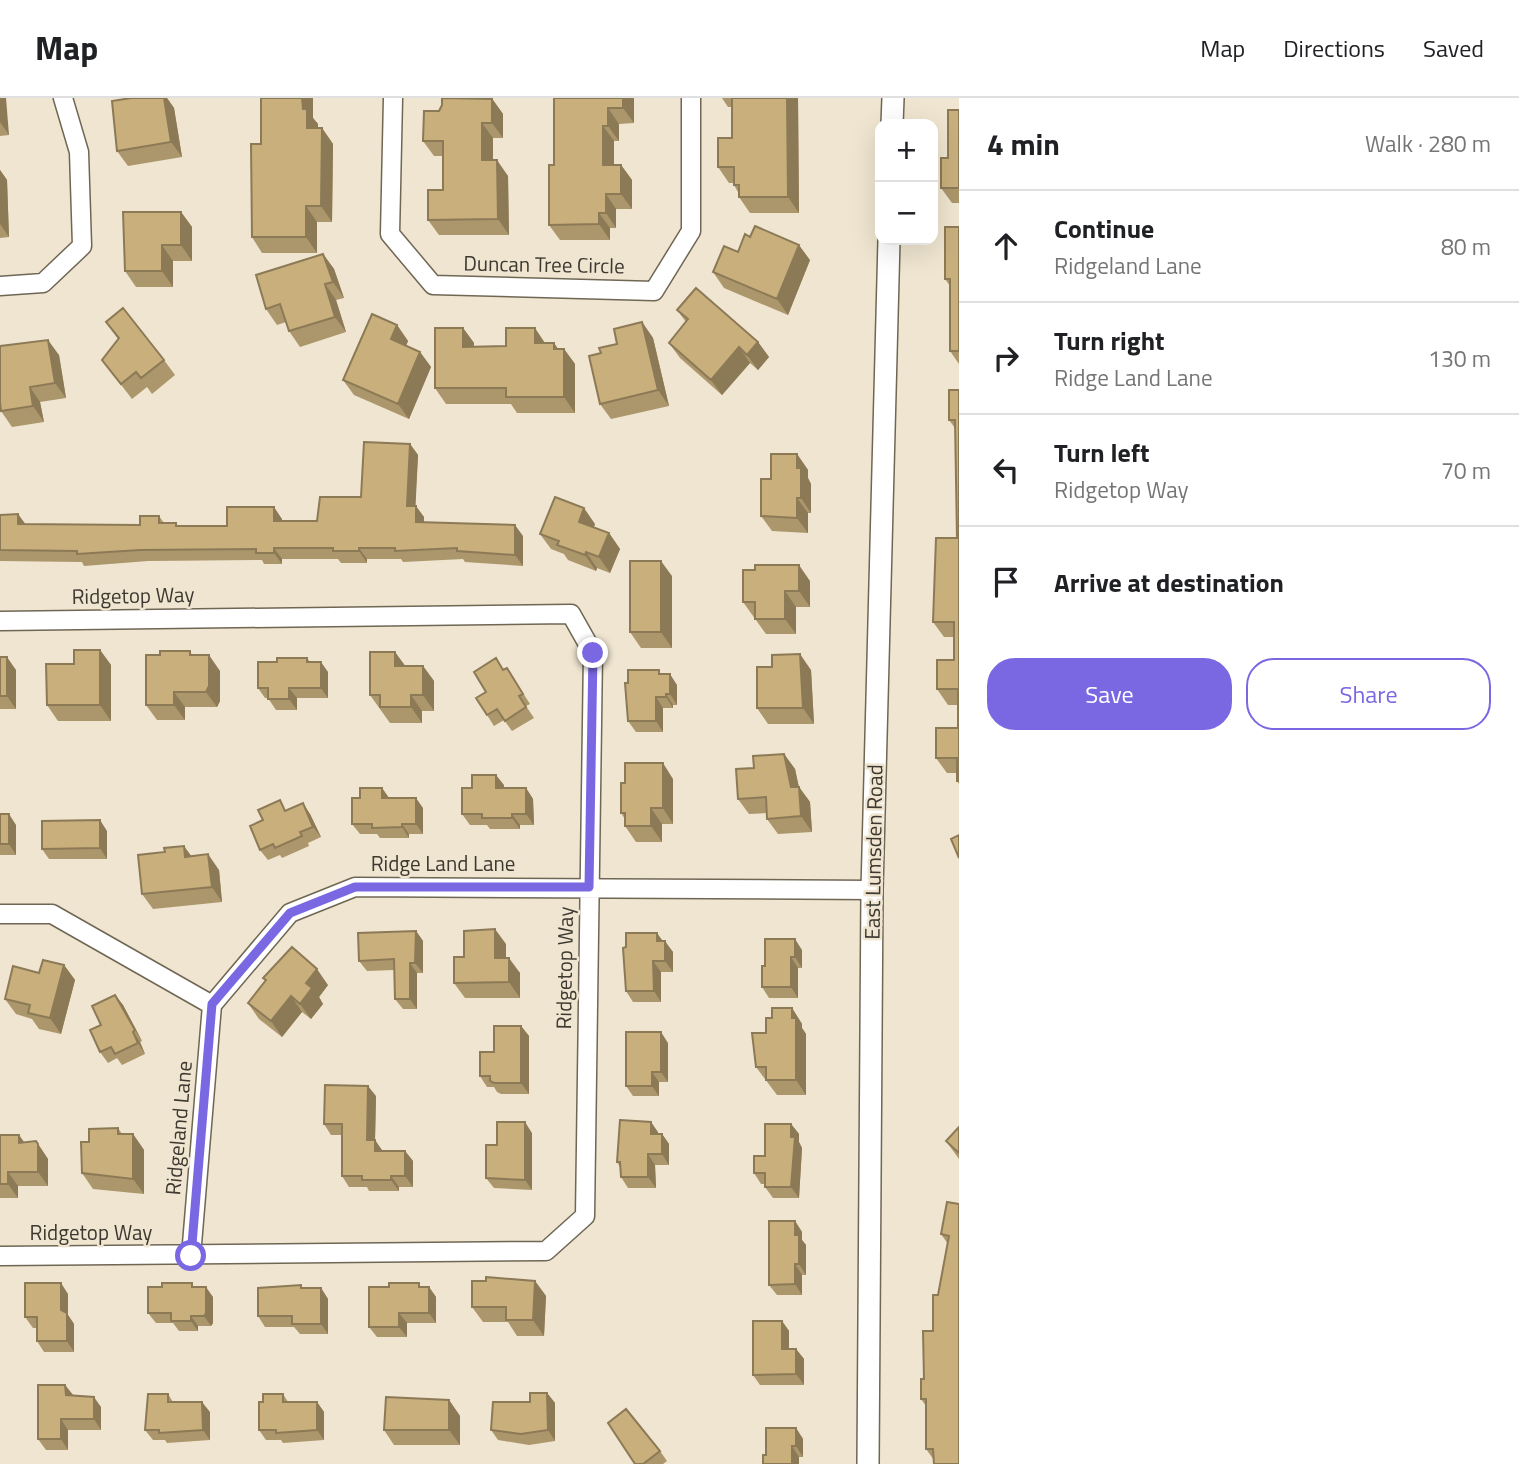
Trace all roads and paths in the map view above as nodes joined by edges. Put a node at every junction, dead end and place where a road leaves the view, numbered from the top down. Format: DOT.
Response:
graph roads {
  1 [pos="63,98"];
  2 [pos="393,98"];
  3 [pos="691,98"];
  4 [pos="893,98"];
  5 [pos="892,119"];
  6 [pos="889,245"];
  7 [pos="0,286"];
  8 [pos="0,621"];
  9 [pos="589,887"];
  10 [pos="872,890"];
  11 [pos="0,914"];
  12 [pos="212,1004"];
  13 [pos="0,1256"];
  14 [pos="191,1256"];
  15 [pos="868,1464"];
  1 -- 7 [label="street"];
  2 -- 3 [label="street, Duncan Tree Circle"];
  4 -- 5 [label="street"];
  6 -- 10 [label="street, East Lumsden Road"];
  8 -- 9 [label="street, Ridgetop Way"];
  9 -- 10 [label="street, Ridge Land Lane"];
  9 -- 12 [label="street, Ridge Land Lane"];
  9 -- 14 [label="street, Ridgetop Way"];
  10 -- 15 [label="street, East Lumsden Road"];
  11 -- 12 [label="street"];
  12 -- 14 [label="street, Ridgeland Lane"];
  13 -- 14 [label="street, Ridgetop Way"];
}
